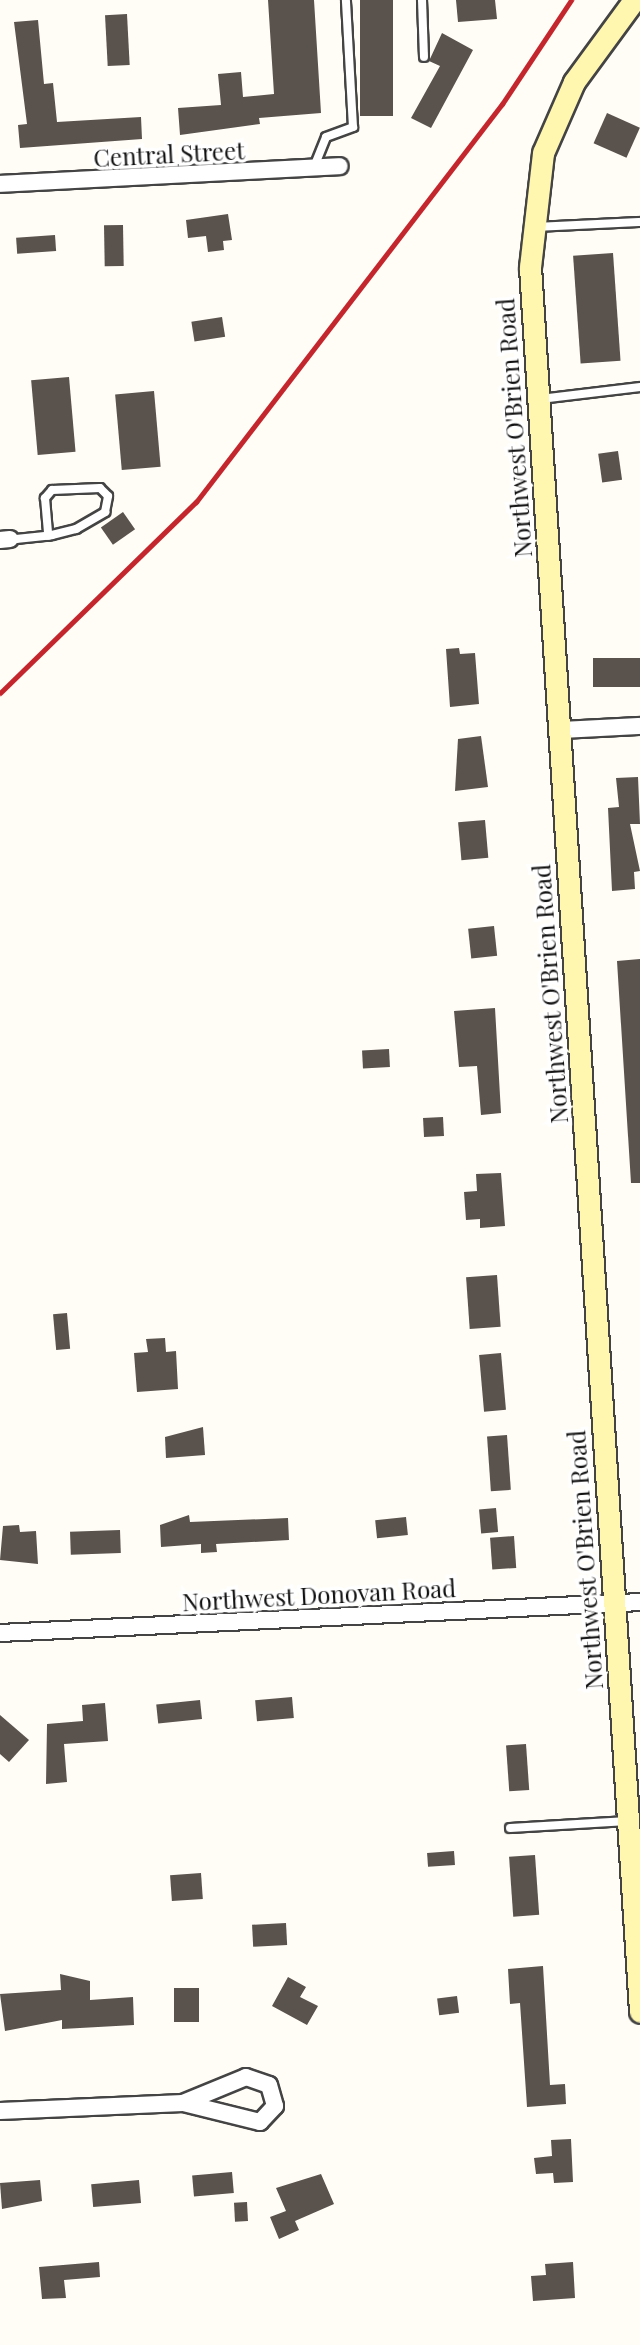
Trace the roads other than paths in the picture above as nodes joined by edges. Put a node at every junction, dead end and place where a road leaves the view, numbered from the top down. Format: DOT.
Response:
graph roads {
  1 [pos="346,0"];
  2 [pos="422,0"];
  3 [pos="634,0"];
  4 [pos="424,57"];
  5 [pos="340,166"];
  6 [pos="314,167"];
  7 [pos="0,184"];
  8 [pos="640,222"];
  9 [pos="531,228"];
  10 [pos="640,387"];
  11 [pos="537,399"];
  12 [pos="48,536"];
  13 [pos="5,539"];
  14 [pos="640,726"];
  15 [pos="561,730"];
  16 [pos="640,1602"];
  17 [pos="614,1603"];
  18 [pos="0,1633"];
  19 [pos="628,1821"];
  20 [pos="510,1828"];
  21 [pos="636,1898"];
  22 [pos="640,2012"];
  23 [pos="183,2103"];
  24 [pos="0,2110"];
  1 -- 6 [label="lane"];
  2 -- 4 [label="lane"];
  3 -- 9 [label="street, Northwest O'Brien Road"];
  5 -- 6 [label="street, Central Street"];
  6 -- 7 [label="street, Central Street"];
  8 -- 9 [label="lane"];
  9 -- 11 [label="street, Northwest O'Brien Road"];
  10 -- 11 [label="lane"];
  11 -- 15 [label="street, Northwest O'Brien Road"];
  12 -- 12 [label="lane"];
  12 -- 13 [label="lane"];
  14 -- 15 [label="street"];
  15 -- 17 [label="street, Northwest O'Brien Road"];
  16 -- 17 [label="street, Northwest Donovan Road"];
  17 -- 18 [label="street, Northwest Donovan Road"];
  17 -- 19 [label="street, Northwest O'Brien Road"];
  19 -- 20 [label="lane"];
  19 -- 21 [label="street, Northwest O'Brien Road"];
  21 -- 22 [label="street, Northwest O'Brien Road"];
  23 -- 23 [label="street"];
  23 -- 24 [label="street"];
}
